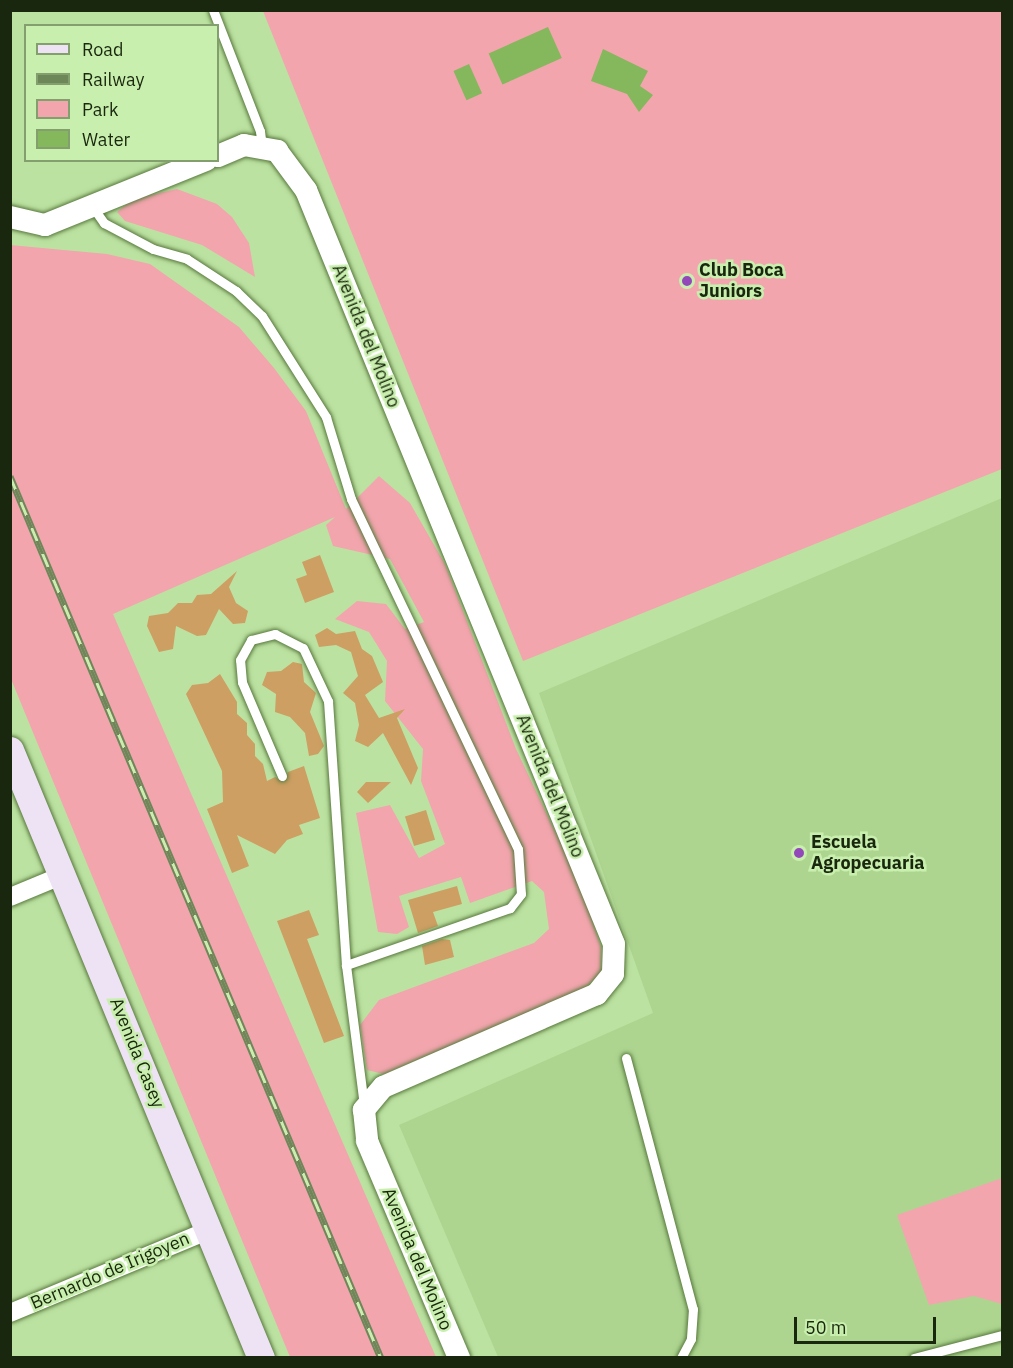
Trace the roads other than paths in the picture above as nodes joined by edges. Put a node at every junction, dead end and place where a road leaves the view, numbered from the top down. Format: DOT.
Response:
graph roads {
  1 [pos="213,10"];
  2 [pos="219,24"];
  3 [pos="219,25"];
  4 [pos="262,148"];
  5 [pos="219,156"];
  6 [pos="201,162"];
  7 [pos="92,206"];
  8 [pos="10,217"];
  9 [pos="10,750"];
  10 [pos="282,776"];
  11 [pos="63,875"];
  12 [pos="10,897"];
  13 [pos="346,965"];
  14 [pos="626,1058"];
  15 [pos="364,1110"];
  16 [pos="209,1230"];
  17 [pos="10,1313"];
  18 [pos="1002,1335"];
  19 [pos="261,1358"];
  20 [pos="459,1358"];
  21 [pos="681,1358"];
  22 [pos="914,1358"];
  1 -- 2 [label="lane"];
  3 -- 4 [label="lane"];
  4 -- 5 [label="street"];
  4 -- 15 [label="street, Avenida del Molino"];
  6 -- 7 [label="street"];
  7 -- 8 [label="street"];
  7 -- 13 [label="lane"];
  9 -- 11 [label="main road, Avenida Casey"];
  10 -- 13 [label="lane"];
  11 -- 12 [label="street"];
  11 -- 16 [label="main road, Avenida Casey"];
  13 -- 15 [label="lane"];
  14 -- 21 [label="lane"];
  15 -- 20 [label="street, Avenida del Molino"];
  16 -- 17 [label="street, Bernardo de Irigoyen"];
  16 -- 19 [label="main road, Avenida Casey"];
  18 -- 22 [label="lane"];
}
